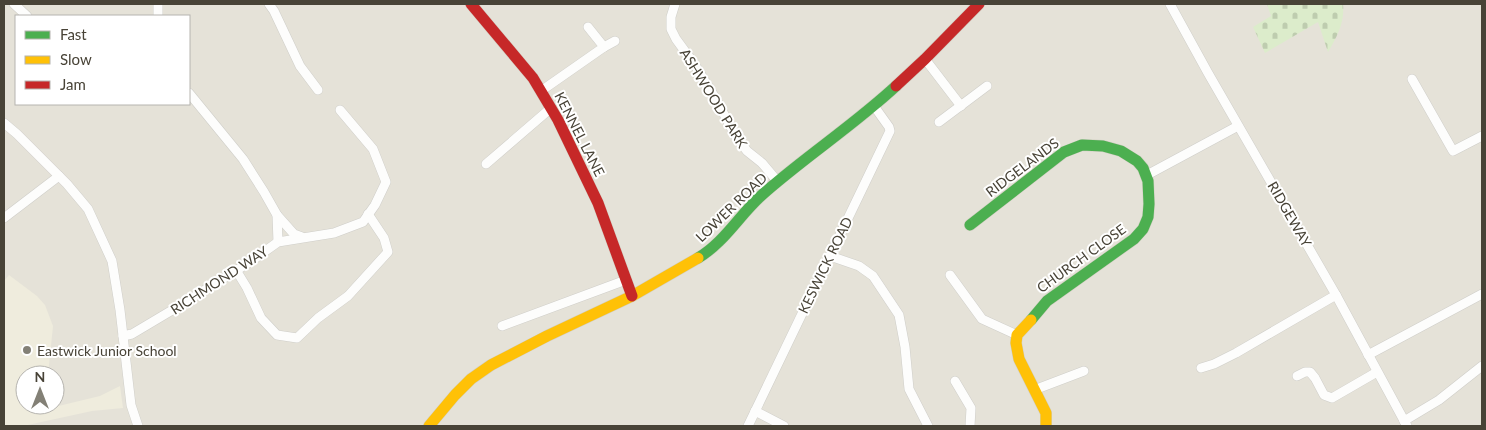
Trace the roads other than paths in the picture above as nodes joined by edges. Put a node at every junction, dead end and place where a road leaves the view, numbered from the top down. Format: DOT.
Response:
graph roads {
  1 [pos="14,4"];
  2 [pos="269,4"];
  3 [pos="471,4"];
  4 [pos="675,4"];
  5 [pos="979,4"];
  6 [pos="1170,4"];
  7 [pos="26,15"];
  8 [pos="588,27"];
  9 [pos="615,41"];
  10 [pos="604,46"];
  11 [pos="925,58"];
  12 [pos="1412,79"];
  13 [pos="987,86"];
  14 [pos="318,90"];
  15 [pos="541,91"];
  16 [pos="190,94"];
  17 [pos="874,106"];
  18 [pos="961,106"];
  19 [pos="551,108"];
  20 [pos="340,110"];
  21 [pos="939,122"];
  22 [pos="4,124"];
  23 [pos="1238,126"];
  24 [pos="1482,136"];
  25 [pos="486,164"];
  26 [pos="1147,175"];
  27 [pos="59,176"];
  28 [pos="778,182"];
  29 [pos="368,214"];
  30 [pos="277,215"];
  31 [pos="4,218"];
  32 [pos="970,225"];
  33 [pos="305,238"];
  34 [pos="278,242"];
  35 [pos="830,256"];
  36 [pos="236,270"];
  37 [pos="950,275"];
  38 [pos="626,280"];
  39 [pos="1482,294"];
  40 [pos="1336,295"];
  41 [pos="632,296"];
  42 [pos="502,326"];
  43 [pos="1018,335"];
  44 [pos="123,336"];
  45 [pos="1368,355"];
  46 [pos="1482,366"];
  47 [pos="1202,368"];
  48 [pos="1084,371"];
  49 [pos="1377,372"];
  50 [pos="1297,376"];
  51 [pos="955,381"];
  52 [pos="1034,390"];
  53 [pos="755,411"];
  54 [pos="1406,423"];
  55 [pos="138,426"];
  56 [pos="429,426"];
  57 [pos="748,426"];
  58 [pos="784,426"];
  59 [pos="928,426"];
  60 [pos="970,426"];
  61 [pos="1046,426"];
  1 -- 7 [label="street"];
  2 -- 14 [label="street"];
  3 -- 15 [label="street, KENNEL LANE"];
  4 -- 28 [label="street, ASHWOOD PARK"];
  5 -- 11 [label="street, LOWER ROAD"];
  6 -- 23 [label="street, RIDGEWAY"];
  8 -- 10 [label="street"];
  9 -- 10 [label="street"];
  10 -- 15 [label="street"];
  11 -- 17 [label="street, LOWER ROAD"];
  11 -- 18 [label="street"];
  12 -- 24 [label="street"];
  13 -- 18 [label="street"];
  15 -- 19 [label="street, KENNEL LANE"];
  16 -- 30 [label="street"];
  17 -- 28 [label="street, LOWER ROAD"];
  17 -- 35 [label="street, KESWICK ROAD"];
  18 -- 21 [label="street"];
  19 -- 25 [label="street"];
  19 -- 38 [label="street, KENNEL LANE"];
  20 -- 29 [label="street, RICHMOND WAY"];
  22 -- 27 [label="street"];
  23 -- 26 [label="street"];
  23 -- 40 [label="street, RIDGEWAY"];
  26 -- 32 [label="street, RIDGELANDS"];
  26 -- 43 [label="street, CHURCH CLOSE"];
  27 -- 31 [label="street"];
  27 -- 44 [label="street"];
  28 -- 41 [label="street, LOWER ROAD"];
  29 -- 33 [label="street, RICHMOND WAY"];
  29 -- 36 [label="street"];
  30 -- 33 [label="street"];
  30 -- 34 [label="street"];
  33 -- 34 [label="street, RICHMOND WAY"];
  34 -- 36 [label="street, RICHMOND WAY"];
  35 -- 53 [label="street, KESWICK ROAD"];
  35 -- 59 [label="street"];
  36 -- 44 [label="street, RICHMOND WAY"];
  37 -- 43 [label="street"];
  38 -- 41 [label="street, KENNEL LANE"];
  38 -- 42 [label="street"];
  39 -- 45 [label="street"];
  40 -- 45 [label="street, RIDGEWAY"];
  40 -- 47 [label="street"];
  41 -- 56 [label="street, LOWER ROAD"];
  43 -- 52 [label="street"];
  44 -- 55 [label="street"];
  45 -- 49 [label="street, RIDGEWAY"];
  46 -- 54 [label="street"];
  48 -- 52 [label="street"];
  49 -- 50 [label="street"];
  49 -- 54 [label="street, RIDGEWAY"];
  51 -- 60 [label="street"];
  52 -- 61 [label="street"];
  53 -- 57 [label="street, KESWICK ROAD"];
  53 -- 58 [label="street"];
}
